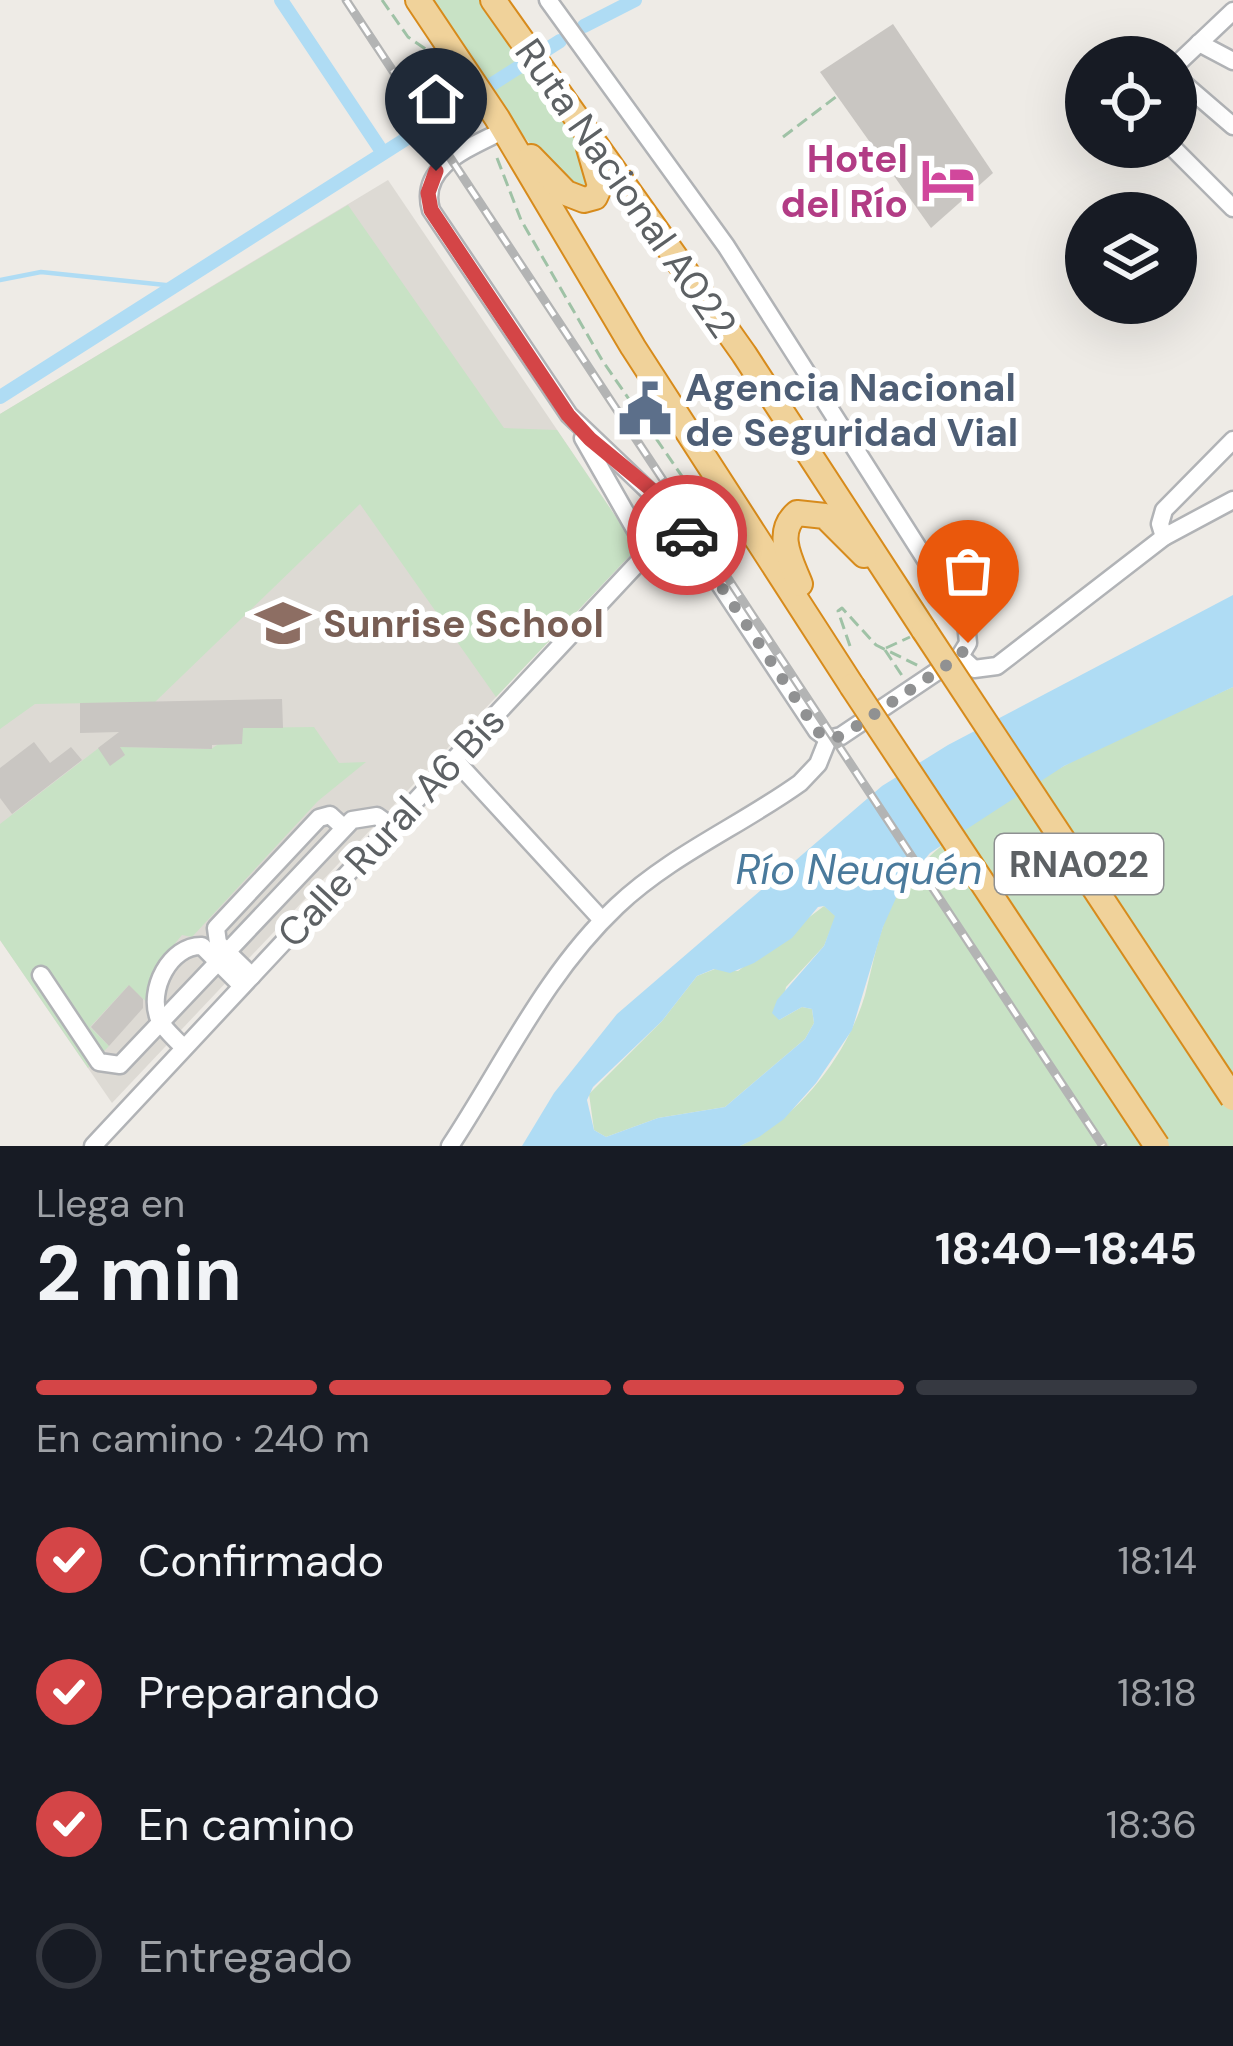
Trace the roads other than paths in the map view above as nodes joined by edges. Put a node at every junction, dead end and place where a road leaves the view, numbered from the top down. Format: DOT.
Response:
graph roads {
  1 [pos="418,0"];
  2 [pos="493,0"];
  3 [pos="548,0"];
  4 [pos="1233,11"];
  5 [pos="1199,43"];
  6 [pos="1233,61"];
  7 [pos="1197,95"];
  8 [pos="565,97"];
  9 [pos="1233,126"];
  10 [pos="498,128"];
  11 [pos="1193,168"];
  12 [pos="1233,208"];
  13 [pos="579,428"];
  14 [pos="1233,440"];
  15 [pos="1233,500"];
  16 [pos="1165,537"];
  17 [pos="648,552"];
  18 [pos="702,557"];
  19 [pos="903,596"];
  20 [pos="817,630"];
  21 [pos="960,656"];
  22 [pos="828,739"];
  23 [pos="454,759"];
  24 [pos="391,826"];
  25 [pos="602,920"];
  26 [pos="222,957"];
  27 [pos="41,975"];
  28 [pos="247,981"];
  29 [pos="161,1024"];
  30 [pos="184,1048"];
  31 [pos="1233,1098"];
  32 [pos="93,1146"];
  33 [pos="450,1146"];
  34 [pos="1156,1146"];
  1 -- 10 [label="highway, Ruta Nacional A022 / RNA022"];
  2 -- 8 [label="highway, Ruta Nacional A022 / RNA022"];
  3 -- 21 [label="street"];
  4 -- 5 [label="street"];
  5 -- 6 [label="street"];
  7 -- 9 [label="street"];
  8 -- 10 [label="highway"];
  8 -- 19 [label="highway, Ruta Nacional A022 / RNA022"];
  10 -- 13 [label="street"];
  10 -- 20 [label="highway, Ruta Nacional A022 / RNA022"];
  11 -- 12 [label="street"];
  13 -- 17 [label="street"];
  13 -- 18 [label="street"];
  14 -- 16 [label="street"];
  15 -- 16 [label="street"];
  16 -- 21 [label="street"];
  17 -- 18 [label="street"];
  17 -- 23 [label="street, Calle Rural A6 Bis"];
  18 -- 22 [label="street"];
  19 -- 20 [label="highway"];
  19 -- 31 [label="highway, Ruta Nacional A022 / RNA022, bridge"];
  20 -- 34 [label="highway, Ruta Nacional A022 / RNA022, bridge"];
  21 -- 22 [label="street"];
  22 -- 25 [label="street"];
  23 -- 24 [label="street, Calle Rural A6 Bis"];
  23 -- 25 [label="street"];
  24 -- 26 [label="street"];
  24 -- 28 [label="street, Calle Rural A6 Bis"];
  25 -- 33 [label="street"];
  26 -- 28 [label="street"];
  26 -- 29 [label="street"];
  26 -- 29 [label="street"];
  27 -- 29 [label="street"];
  28 -- 30 [label="street, Calle Rural A6 Bis"];
  29 -- 30 [label="street"];
  30 -- 32 [label="street, Calle Rural A6 Bis"];
}
